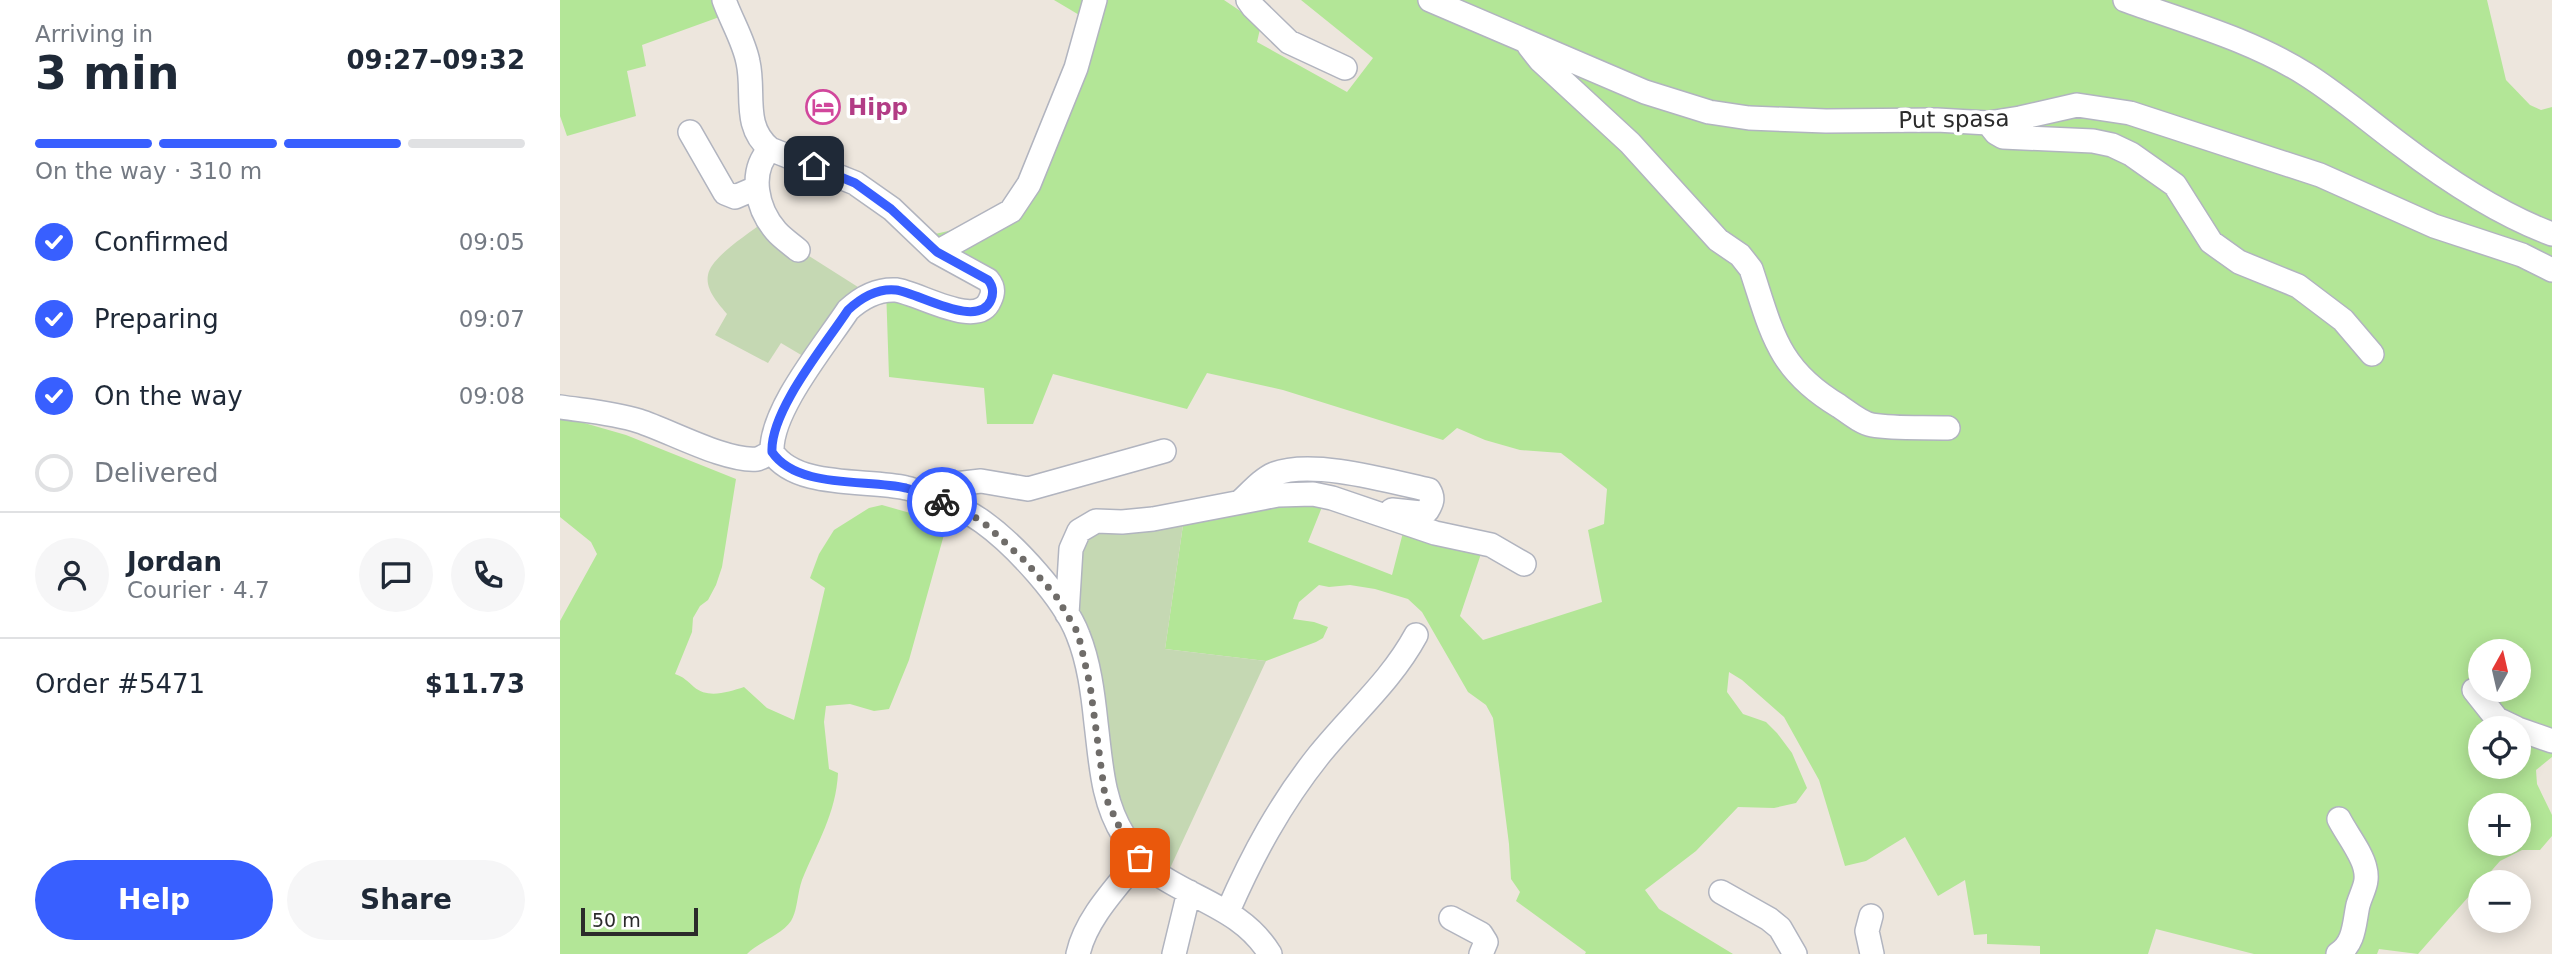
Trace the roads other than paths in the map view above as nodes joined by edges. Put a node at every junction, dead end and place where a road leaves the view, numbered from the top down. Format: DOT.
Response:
graph roads {
  1 [pos="724,0"];
  2 [pos="1096,0"];
  3 [pos="1248,0"];
  4 [pos="1430,0"];
  5 [pos="2125,0"];
  6 [pos="1523,38"];
  7 [pos="1345,68"];
  8 [pos="1988,122"];
  9 [pos="690,132"];
  10 [pos="770,149"];
  11 [pos="755,188"];
  12 [pos="2552,234"];
  13 [pos="798,250"];
  14 [pos="937,252"];
  15 [pos="2552,270"];
  16 [pos="2372,354"];
  17 [pos="560,407"];
  18 [pos="1948,428"];
  19 [pos="1164,451"];
  20 [pos="772,452"];
  21 [pos="1241,501"];
  22 [pos="941,502"];
  23 [pos="1359,506"];
  24 [pos="1524,564"];
  25 [pos="1067,614"];
  26 [pos="1416,635"];
  27 [pos="2484,702"];
  28 [pos="2495,716"];
  29 [pos="2531,733"];
  30 [pos="2552,741"];
  31 [pos="2339,819"];
  32 [pos="1140,858"];
  33 [pos="1189,892"];
  34 [pos="1721,892"];
  35 [pos="1228,911"];
  36 [pos="1871,916"];
  37 [pos="1451,918"];
  38 [pos="1263,951"];
  39 [pos="1077,954"];
  40 [pos="1174,954"];
  41 [pos="1480,954"];
  42 [pos="1795,954"];
  43 [pos="1872,954"];
  44 [pos="2338,954"];
  1 -- 10 [label="street"];
  2 -- 14 [label="street"];
  3 -- 7 [label="street"];
  4 -- 6 [label="street, Put spasa"];
  5 -- 12 [label="street"];
  6 -- 8 [label="street, Put spasa"];
  6 -- 18 [label="street"];
  8 -- 15 [label="street, Put spasa"];
  8 -- 16 [label="street"];
  9 -- 11 [label="street"];
  10 -- 11 [label="street"];
  10 -- 14 [label="street"];
  11 -- 13 [label="street"];
  14 -- 20 [label="street"];
  17 -- 20 [label="street"];
  19 -- 22 [label="street"];
  20 -- 22 [label="street"];
  21 -- 23 [label="street"];
  21 -- 23 [label="street"];
  21 -- 25 [label="street"];
  22 -- 25 [label="street"];
  23 -- 24 [label="street"];
  25 -- 32 [label="street"];
  26 -- 35 [label="street"];
  27 -- 28 [label="street"];
  29 -- 30 [label="street"];
  31 -- 44 [label="street"];
  32 -- 33 [label="street"];
  32 -- 39 [label="street"];
  33 -- 35 [label="street"];
  33 -- 40 [label="street"];
  34 -- 42 [label="street"];
  35 -- 38 [label="street"];
  36 -- 43 [label="street"];
  37 -- 41 [label="street"];
}
